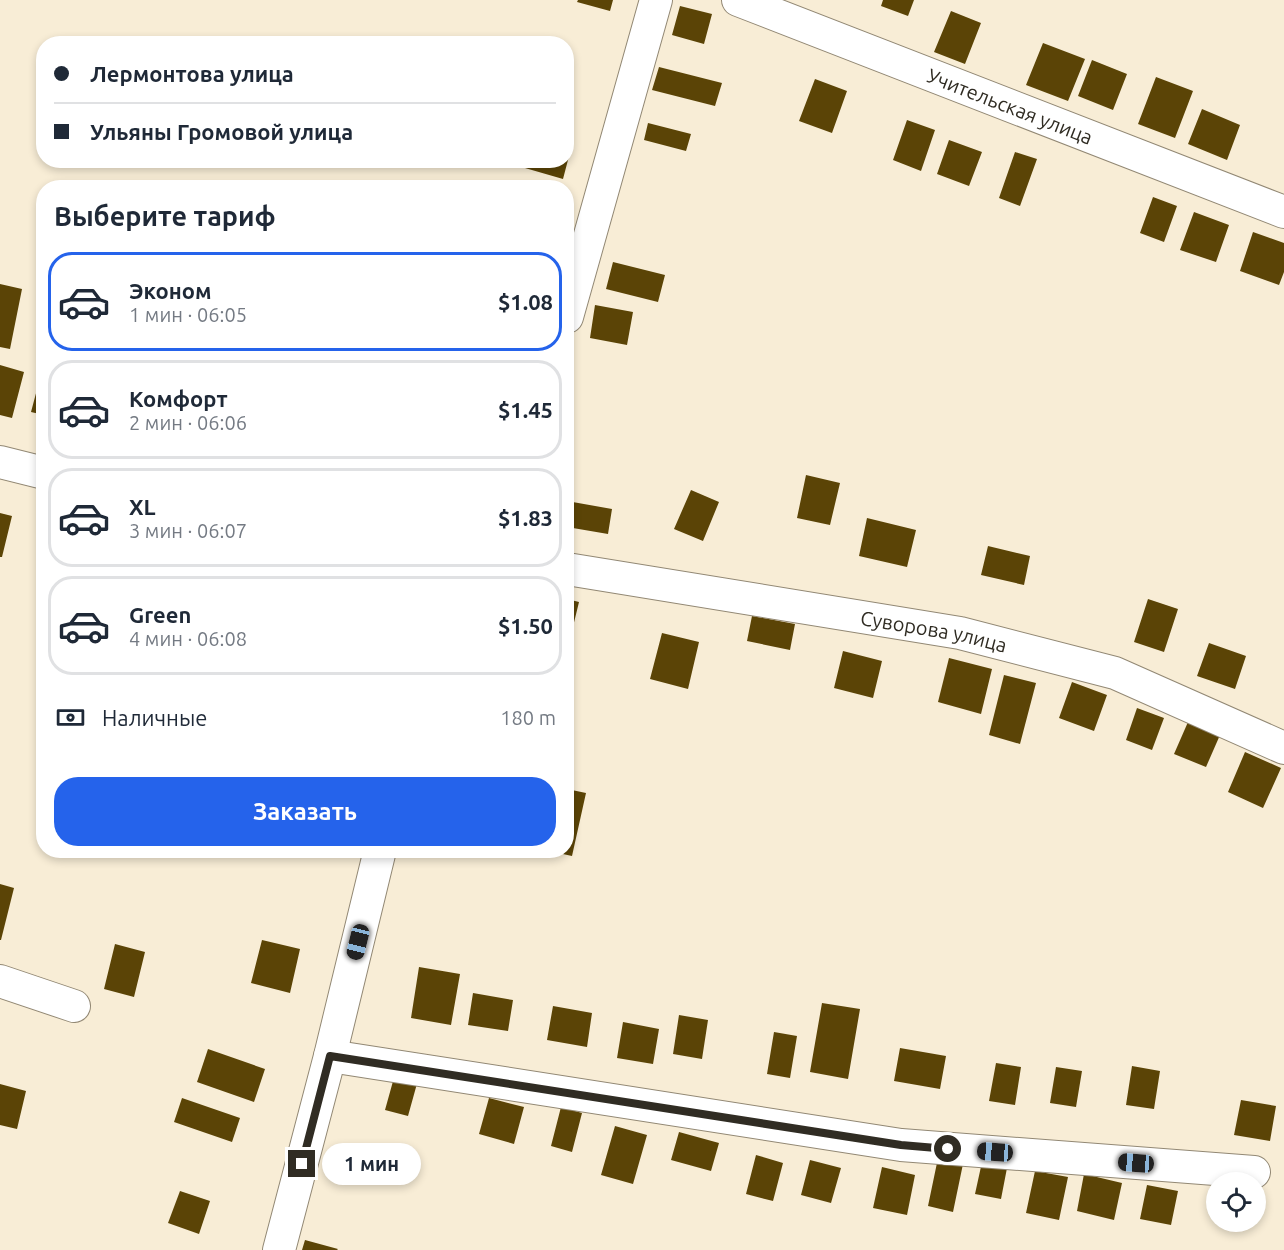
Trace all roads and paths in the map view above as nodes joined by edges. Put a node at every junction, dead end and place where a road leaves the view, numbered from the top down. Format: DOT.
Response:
graph roads {
  1 [pos="656,0"];
  2 [pos="738,0"];
  3 [pos="1284,212"];
  4 [pos="574,292"];
  5 [pos="0,462"];
  6 [pos="36,472"];
  7 [pos="574,570"];
  8 [pos="1284,748"];
  9 [pos="378,858"];
  10 [pos="0,981"];
  11 [pos="75,1006"];
  12 [pos="330,1056"];
  13 [pos="1254,1172"];
  14 [pos="279,1250"];
  1 -- 4 [label="street"];
  2 -- 3 [label="street, Учительская улица"];
  5 -- 6 [label="street"];
  7 -- 8 [label="street, Суворова улица"];
  9 -- 12 [label="street"];
  10 -- 11 [label="street"];
  12 -- 13 [label="street"];
  12 -- 14 [label="street"];
}
